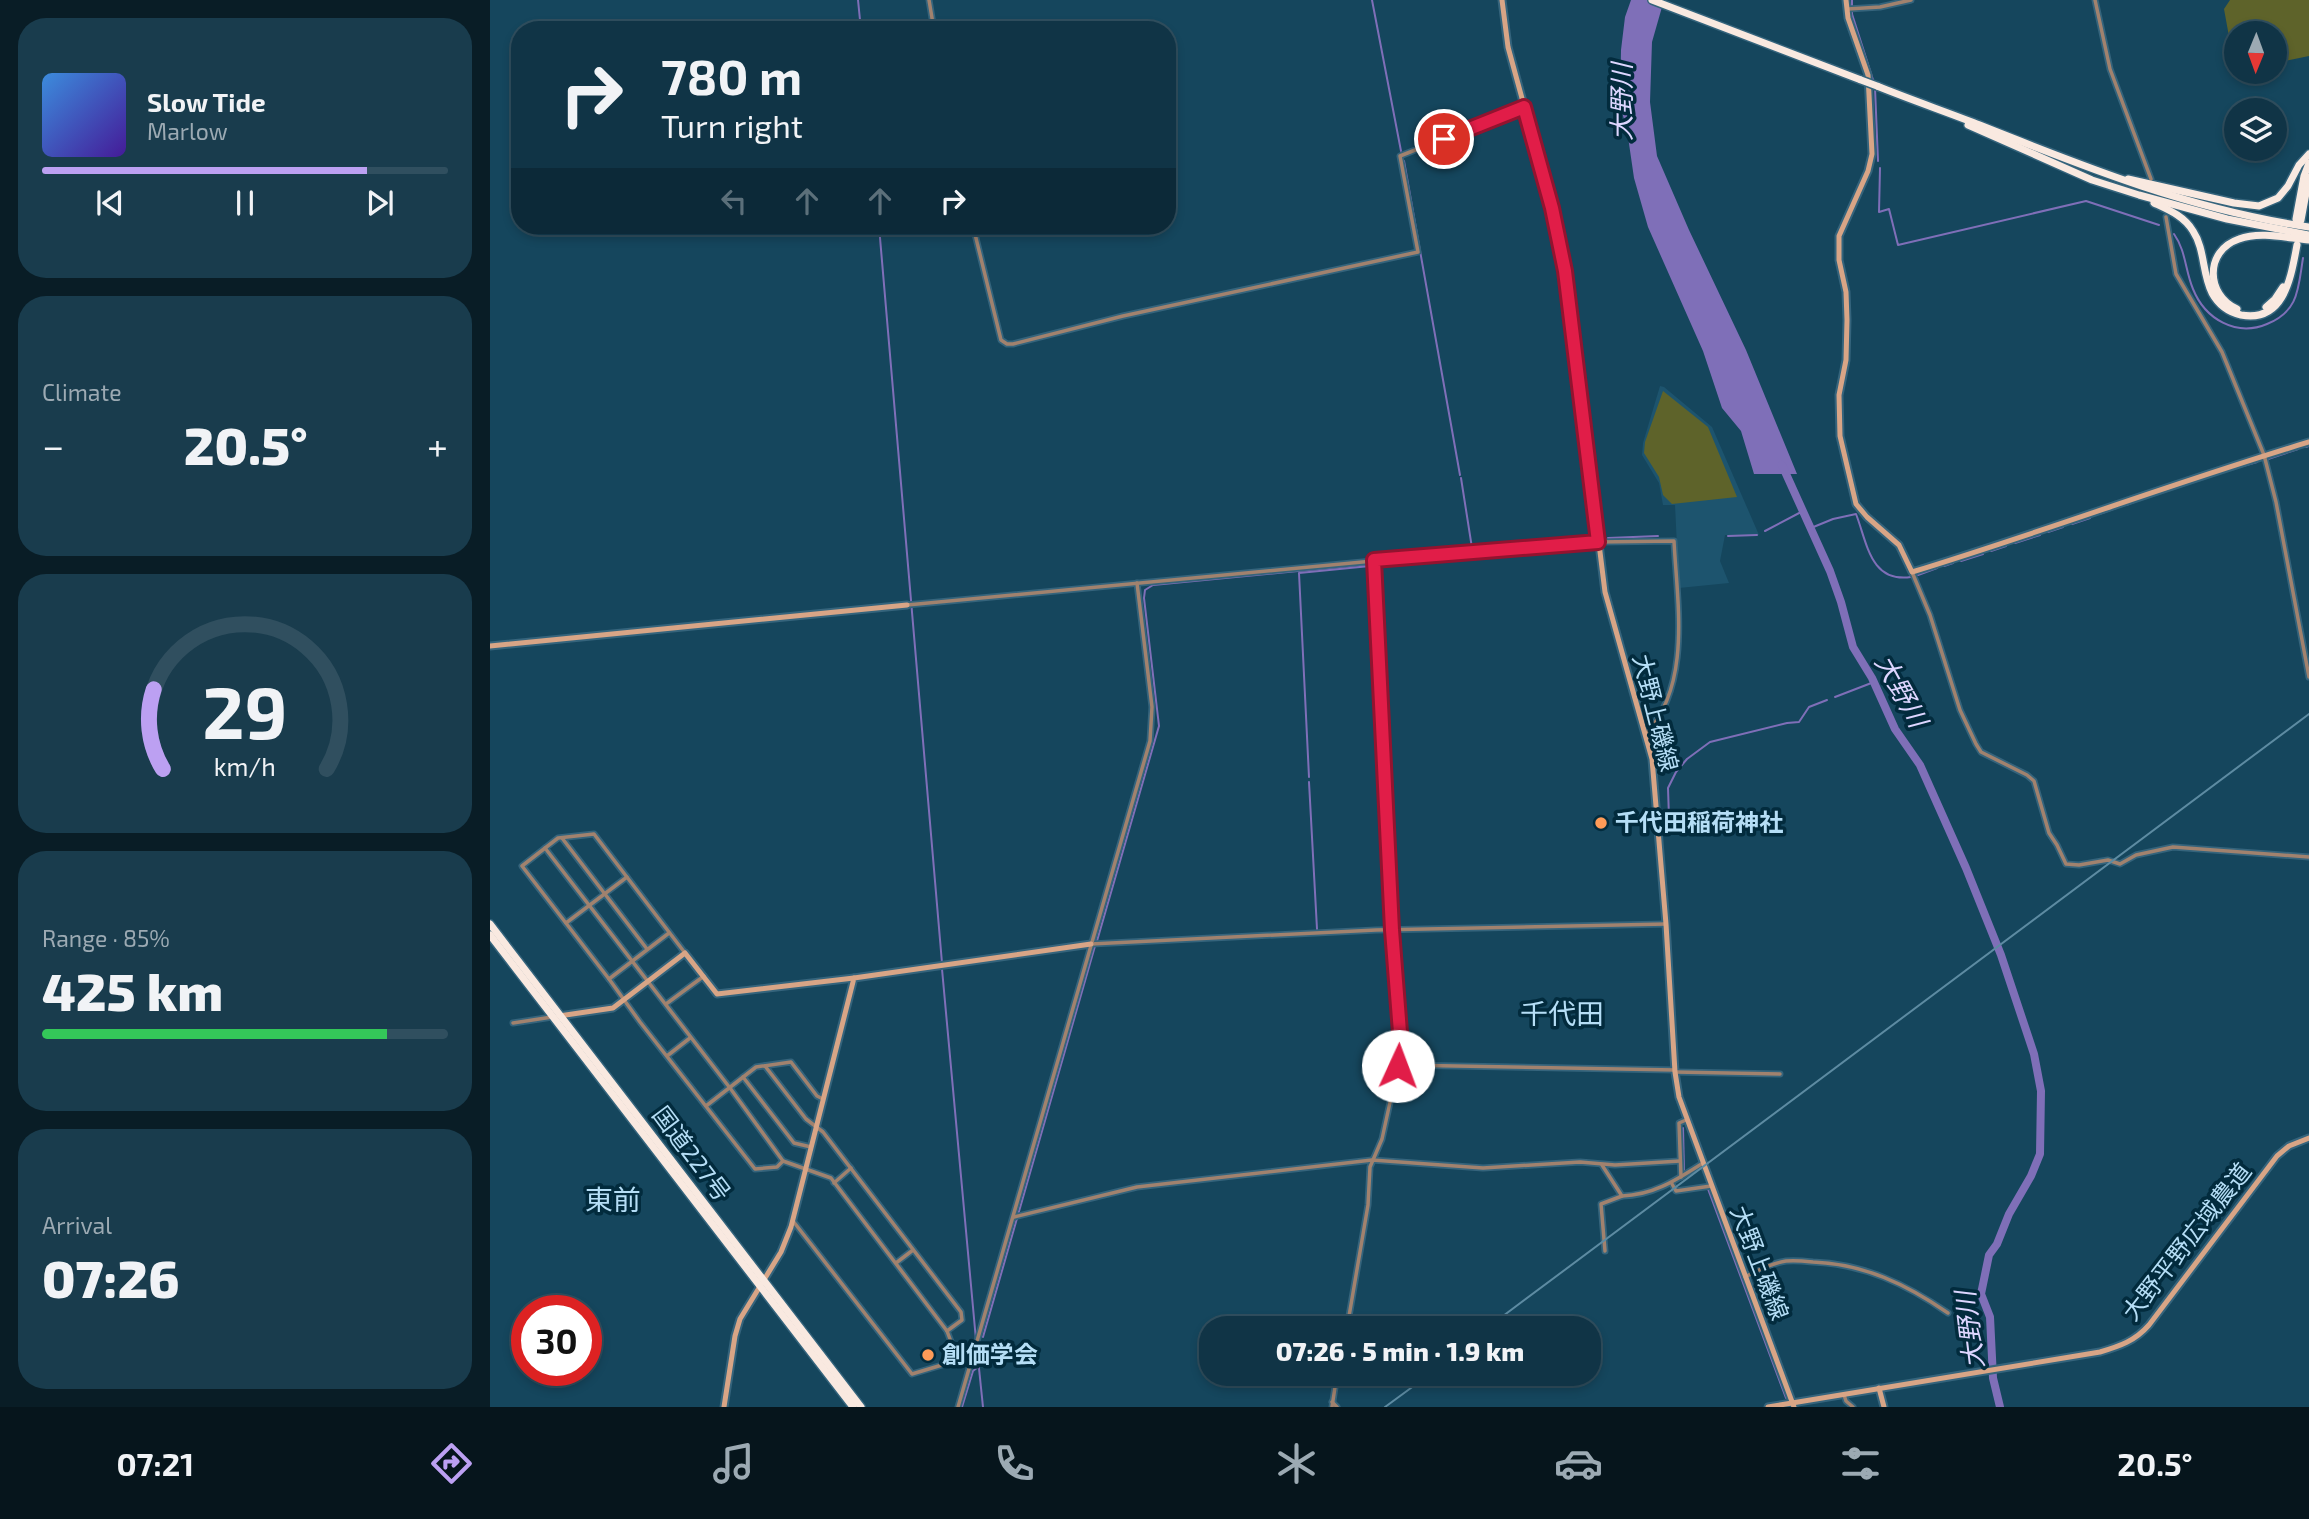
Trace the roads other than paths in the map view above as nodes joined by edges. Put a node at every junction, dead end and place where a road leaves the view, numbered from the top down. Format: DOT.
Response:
graph roads {
  1 [pos="929,0"];
  2 [pos="1502,0"];
  3 [pos="1652,0"];
  4 [pos="1846,0"];
  5 [pos="1911,0"];
  6 [pos="2095,0"];
  7 [pos="1850,9"];
  8 [pos="932,21"];
  9 [pos="1919,103"];
  10 [pos="1524,107"];
  11 [pos="2309,154"];
  12 [pos="2070,163"];
  13 [pos="2309,163"];
  14 [pos="2309,177"];
  15 [pos="2151,179"];
  16 [pos="2139,195"];
  17 [pos="2166,217"];
  18 [pos="2309,228"];
  19 [pos="976,235"];
  20 [pos="2309,235"];
  21 [pos="2309,240"];
  22 [pos="2309,442"];
  23 [pos="2264,456"];
  24 [pos="1598,542"];
  25 [pos="1374,560"];
  26 [pos="1912,572"];
  27 [pos="1138,583"];
  28 [pos="906,605"];
  29 [pos="490,646"];
  30 [pos="2309,677"];
  31 [pos="1646,734"];
  32 [pos="562,838"];
  33 [pos="545,848"];
  34 [pos="2309,857"];
  35 [pos="627,877"];
  36 [pos="605,894"];
  37 [pos="589,905"];
  38 [pos="566,923"];
  39 [pos="1666,924"];
  40 [pos="490,925"];
  41 [pos="1392,930"];
  42 [pos="669,933"];
  43 [pos="490,935"];
  44 [pos="1091,944"];
  45 [pos="648,949"];
  46 [pos="685,953"];
  47 [pos="633,961"];
  48 [pos="704,976"];
  49 [pos="853,978"];
  50 [pos="609,979"];
  51 [pos="648,981"];
  52 [pos="624,999"];
  53 [pos="666,1005"];
  54 [pos="556,1016"];
  55 [pos="513,1023"];
  56 [pos="691,1037"];
  57 [pos="667,1056"];
  58 [pos="1399,1065"];
  59 [pos="765,1066"];
  60 [pos="1675,1071"];
  61 [pos="1780,1074"];
  62 [pos="743,1077"];
  63 [pos="730,1088"];
  64 [pos="823,1099"];
  65 [pos="706,1106"];
  66 [pos="1686,1119"];
  67 [pos="816,1125"];
  68 [pos="2309,1138"];
  69 [pos="811,1147"];
  70 [pos="1372,1160"];
  71 [pos="783,1161"];
  72 [pos="1680,1161"];
  73 [pos="1703,1163"];
  74 [pos="1602,1165"];
  75 [pos="851,1168"];
  76 [pos="806,1169"];
  77 [pos="1681,1177"];
  78 [pos="834,1183"];
  79 [pos="1671,1184"];
  80 [pos="1712,1186"];
  81 [pos="1622,1196"];
  82 [pos="1016,1217"];
  83 [pos="792,1221"];
  84 [pos="913,1250"];
  85 [pos="1605,1251"];
  86 [pos="895,1263"];
  87 [pos="1745,1277"];
  88 [pos="762,1284"];
  89 [pos="1948,1313"];
  90 [pos="1349,1316"];
  91 [pos="947,1331"];
  92 [pos="956,1354"];
  93 [pos="971,1363"];
  94 [pos="1335,1386"];
  95 [pos="1879,1388"];
  96 [pos="1843,1394"];
  97 [pos="1332,1404"];
  98 [pos="1794,1405"];
  99 [pos="724,1407"];
  100 [pos="853,1407"];
  101 [pos="861,1407"];
  102 [pos="958,1407"];
  103 [pos="1338,1407"];
  104 [pos="1768,1407"];
  105 [pos="1853,1407"];
  106 [pos="1884,1407"];
  1 -- 8 [label="street"];
  2 -- 10 [label="street, 大野上磯線"];
  3 -- 9 [label="highway, bridge"];
  4 -- 7 [label="street"];
  5 -- 7 [label="street"];
  6 -- 15 [label="street"];
  7 -- 26 [label="street"];
  9 -- 12 [label="highway"];
  9 -- 16 [label="highway"];
  10 -- 19 [label="street"];
  10 -- 24 [label="street, 大野上磯線"];
  11 -- 12 [label="highway"];
  12 -- 18 [label="highway"];
  13 -- 14 [label="highway"];
  16 -- 20 [label="highway"];
  16 -- 21 [label="highway"];
  17 -- 23 [label="street"];
  22 -- 23 [label="street"];
  23 -- 26 [label="street"];
  23 -- 30 [label="street"];
  24 -- 25 [label="street"];
  24 -- 31 [label="street, 大野上磯線"];
  24 -- 31 [label="street"];
  25 -- 27 [label="street"];
  25 -- 41 [label="street"];
  26 -- 34 [label="street"];
  27 -- 28 [label="street"];
  27 -- 44 [label="street"];
  28 -- 29 [label="street"];
  31 -- 39 [label="street, 大野上磯線"];
  32 -- 33 [label="street"];
  32 -- 35 [label="street"];
  32 -- 36 [label="street"];
  33 -- 37 [label="street"];
  33 -- 38 [label="street"];
  35 -- 36 [label="street"];
  35 -- 42 [label="street"];
  36 -- 37 [label="street"];
  36 -- 45 [label="street"];
  37 -- 38 [label="street"];
  37 -- 47 [label="street"];
  38 -- 50 [label="street"];
  39 -- 41 [label="street"];
  39 -- 60 [label="street, 大野上磯線"];
  40 -- 54 [label="highway, 国道227号"];
  41 -- 44 [label="street"];
  41 -- 58 [label="street"];
  42 -- 45 [label="street"];
  42 -- 46 [label="street"];
  43 -- 54 [label="highway, 国道227号"];
  44 -- 49 [label="street"];
  44 -- 82 [label="street"];
  45 -- 47 [label="street"];
  46 -- 48 [label="street"];
  46 -- 51 [label="street"];
  47 -- 50 [label="street"];
  47 -- 51 [label="street"];
  48 -- 49 [label="street"];
  48 -- 53 [label="street"];
  49 -- 64 [label="street"];
  50 -- 52 [label="street"];
  51 -- 52 [label="street"];
  51 -- 53 [label="street"];
  52 -- 54 [label="street"];
  52 -- 57 [label="street"];
  53 -- 56 [label="street"];
  54 -- 55 [label="street"];
  54 -- 88 [label="highway, 国道227号"];
  56 -- 57 [label="street"];
  56 -- 63 [label="street"];
  57 -- 65 [label="street"];
  58 -- 60 [label="street"];
  58 -- 70 [label="street"];
  59 -- 62 [label="street"];
  59 -- 64 [label="street"];
  59 -- 67 [label="street"];
  60 -- 61 [label="street"];
  60 -- 66 [label="street, 大野上磯線"];
  62 -- 63 [label="street"];
  62 -- 69 [label="street"];
  63 -- 65 [label="street"];
  63 -- 71 [label="street"];
  64 -- 67 [label="street"];
  65 -- 71 [label="street"];
  66 -- 72 [label="street"];
  66 -- 73 [label="street, 大野上磯線"];
  67 -- 69 [label="street"];
  67 -- 75 [label="street"];
  68 -- 95 [label="street, 大野平野広域農道"];
  69 -- 76 [label="street"];
  70 -- 74 [label="street"];
  70 -- 82 [label="street"];
  70 -- 90 [label="street"];
  71 -- 76 [label="street"];
  72 -- 74 [label="street"];
  72 -- 77 [label="street"];
  73 -- 77 [label="street"];
  73 -- 80 [label="street, 大野上磯線"];
  74 -- 81 [label="street"];
  75 -- 78 [label="street"];
  75 -- 84 [label="street"];
  76 -- 78 [label="street"];
  76 -- 83 [label="street"];
  77 -- 79 [label="street"];
  78 -- 86 [label="street"];
  79 -- 80 [label="street"];
  79 -- 81 [label="street"];
  80 -- 87 [label="street, 大野上磯線"];
  81 -- 85 [label="street"];
  82 -- 93 [label="street"];
  83 -- 88 [label="street"];
  83 -- 92 [label="street"];
  84 -- 86 [label="street"];
  84 -- 91 [label="street"];
  86 -- 91 [label="street"];
  87 -- 89 [label="street"];
  87 -- 98 [label="street, 大野上磯線"];
  88 -- 99 [label="street"];
  88 -- 100 [label="highway, 国道227号"];
  88 -- 101 [label="highway, 国道227号"];
  91 -- 92 [label="street"];
  92 -- 93 [label="street"];
  93 -- 102 [label="street"];
  94 -- 97 [label="street"];
  95 -- 96 [label="street"];
  95 -- 106 [label="street"];
  96 -- 98 [label="street"];
  96 -- 105 [label="street"];
  97 -- 103 [label="street"];
  98 -- 104 [label="street"];
}
